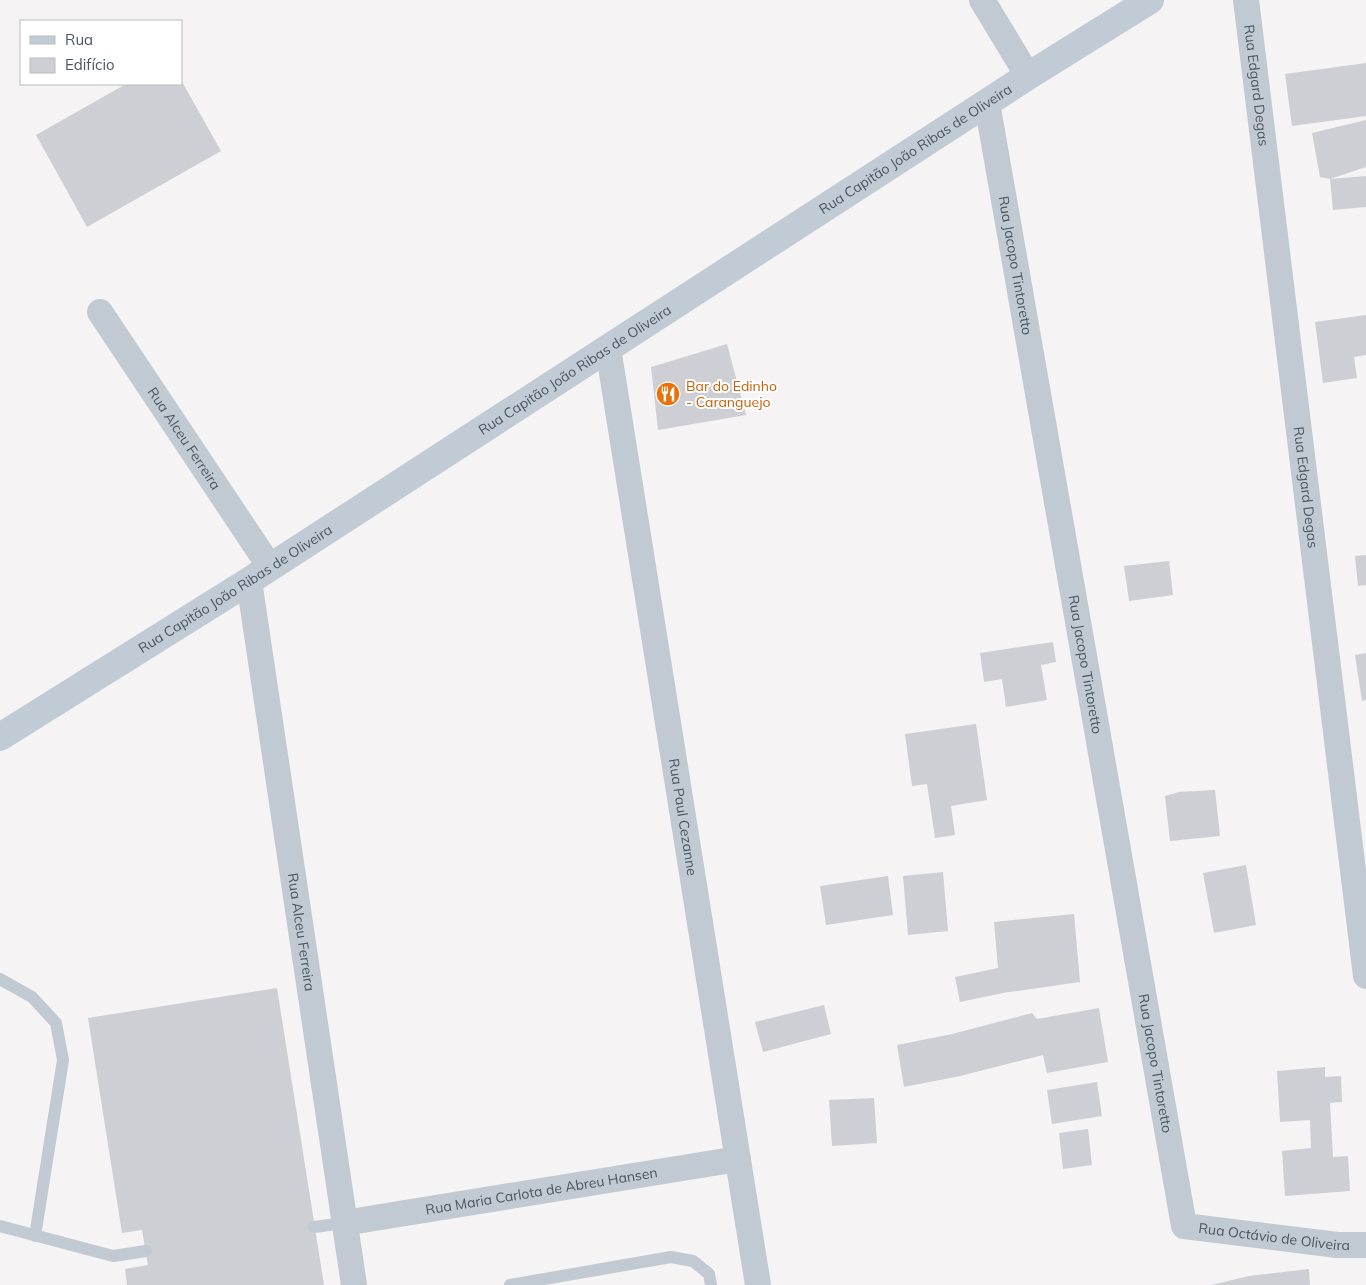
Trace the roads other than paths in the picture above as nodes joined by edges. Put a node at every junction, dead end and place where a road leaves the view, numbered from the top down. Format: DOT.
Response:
graph roads {
  1 [pos="982,0"];
  2 [pos="1150,0"];
  3 [pos="1246,0"];
  4 [pos="1028,76"];
  5 [pos="987,103"];
  6 [pos="100,312"];
  7 [pos="608,348"];
  8 [pos="259,574"];
  9 [pos="0,737"];
  10 [pos="1366,976"];
  11 [pos="0,979"];
  12 [pos="738,1159"];
  13 [pos="344,1223"];
  14 [pos="0,1226"];
  15 [pos="1184,1226"];
  16 [pos="314,1227"];
  17 [pos="35,1236"];
  18 [pos="1366,1245"];
  19 [pos="146,1251"];
  20 [pos="354,1285"];
  21 [pos="510,1285"];
  22 [pos="711,1285"];
  23 [pos="758,1285"];
  1 -- 4 [label="street"];
  2 -- 4 [label="street, Rua Capitão João Ribas de Oliveira"];
  3 -- 10 [label="street, Rua Edgard Degas"];
  4 -- 5 [label="street, Rua Capitão João Ribas de Oliveira"];
  5 -- 7 [label="street, Rua Capitão João Ribas de Oliveira"];
  5 -- 15 [label="street, Rua Jacopo Tintoretto"];
  6 -- 8 [label="street, Rua Alceu Ferreira"];
  7 -- 8 [label="street, Rua Capitão João Ribas de Oliveira"];
  7 -- 12 [label="street, Rua Paul Cezanne"];
  8 -- 9 [label="street, Rua Capitão João Ribas de Oliveira"];
  8 -- 13 [label="street, Rua Alceu Ferreira"];
  11 -- 17 [label="lane"];
  12 -- 13 [label="street, Rua Maria Carlota de Abreu Hansen"];
  12 -- 23 [label="street, Rua Paul Cezanne"];
  13 -- 16 [label="lane"];
  13 -- 20 [label="street, Rua Alceu Ferreira"];
  14 -- 17 [label="lane"];
  15 -- 18 [label="street, Rua Octávio de Oliveira"];
  17 -- 19 [label="lane"];
  21 -- 22 [label="lane"];
}
